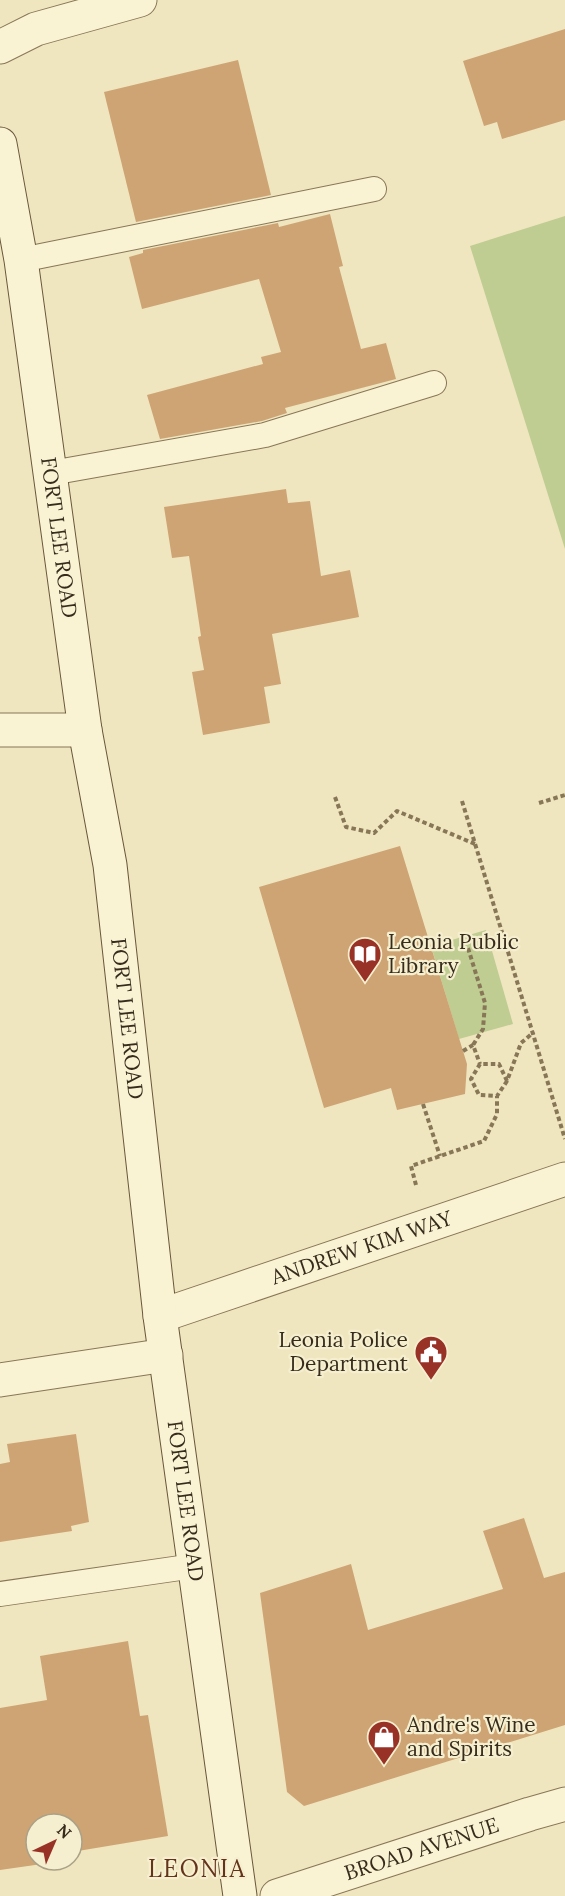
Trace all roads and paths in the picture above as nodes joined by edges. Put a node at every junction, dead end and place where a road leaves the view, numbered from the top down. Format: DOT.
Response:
graph roads {
  1 [pos="140,0"];
  2 [pos="0,47"];
  3 [pos="0,144"];
  4 [pos="374,189"];
  5 [pos="21,260"];
  6 [pos="434,383"];
  7 [pos="51,473"];
  8 [pos="85,729"];
  9 [pos="0,730"];
  10 [pos="565,795"];
  11 [pos="335,797"];
  12 [pos="462,801"];
  13 [pos="539,803"];
  14 [pos="476,844"];
  15 [pos="468,948"];
  16 [pos="534,1032"];
  17 [pos="473,1045"];
  18 [pos="463,1051"];
  19 [pos="480,1064"];
  20 [pos="507,1081"];
  21 [pos="497,1096"];
  22 [pos="423,1104"];
  23 [pos="565,1140"];
  24 [pos="440,1156"];
  25 [pos="411,1166"];
  26 [pos="565,1179"];
  27 [pos="160,1316"];
  28 [pos="166,1355"];
  29 [pos="0,1380"];
  30 [pos="194,1566"];
  31 [pos="0,1594"];
  32 [pos="565,1804"];
  33 [pos="240,1896"];
  34 [pos="277,1896"];
  1 -- 2 [label="main road"];
  3 -- 5 [label="main road, FORT LEE ROAD"];
  4 -- 5 [label="lane"];
  5 -- 7 [label="main road, FORT LEE ROAD"];
  6 -- 7 [label="lane"];
  7 -- 8 [label="main road, FORT LEE ROAD"];
  8 -- 9 [label="main road"];
  8 -- 27 [label="main road, FORT LEE ROAD"];
  10 -- 13 [label="path"];
  11 -- 14 [label="path"];
  12 -- 14 [label="path"];
  14 -- 16 [label="path"];
  15 -- 17 [label="path"];
  16 -- 20 [label="path"];
  16 -- 23 [label="path"];
  17 -- 18 [label="path"];
  17 -- 19 [label="path"];
  19 -- 20 [label="path"];
  19 -- 21 [label="path"];
  20 -- 21 [label="path"];
  21 -- 24 [label="path"];
  22 -- 24 [label="path"];
  24 -- 25 [label="path"];
  26 -- 27 [label="main road, ANDREW KIM WAY"];
  27 -- 28 [label="main road, FORT LEE ROAD"];
  28 -- 29 [label="main road"];
  28 -- 30 [label="main road, FORT LEE ROAD"];
  30 -- 31 [label="lane"];
  30 -- 33 [label="main road, FORT LEE ROAD"];
  32 -- 34 [label="main road, BROAD AVENUE"];
}
